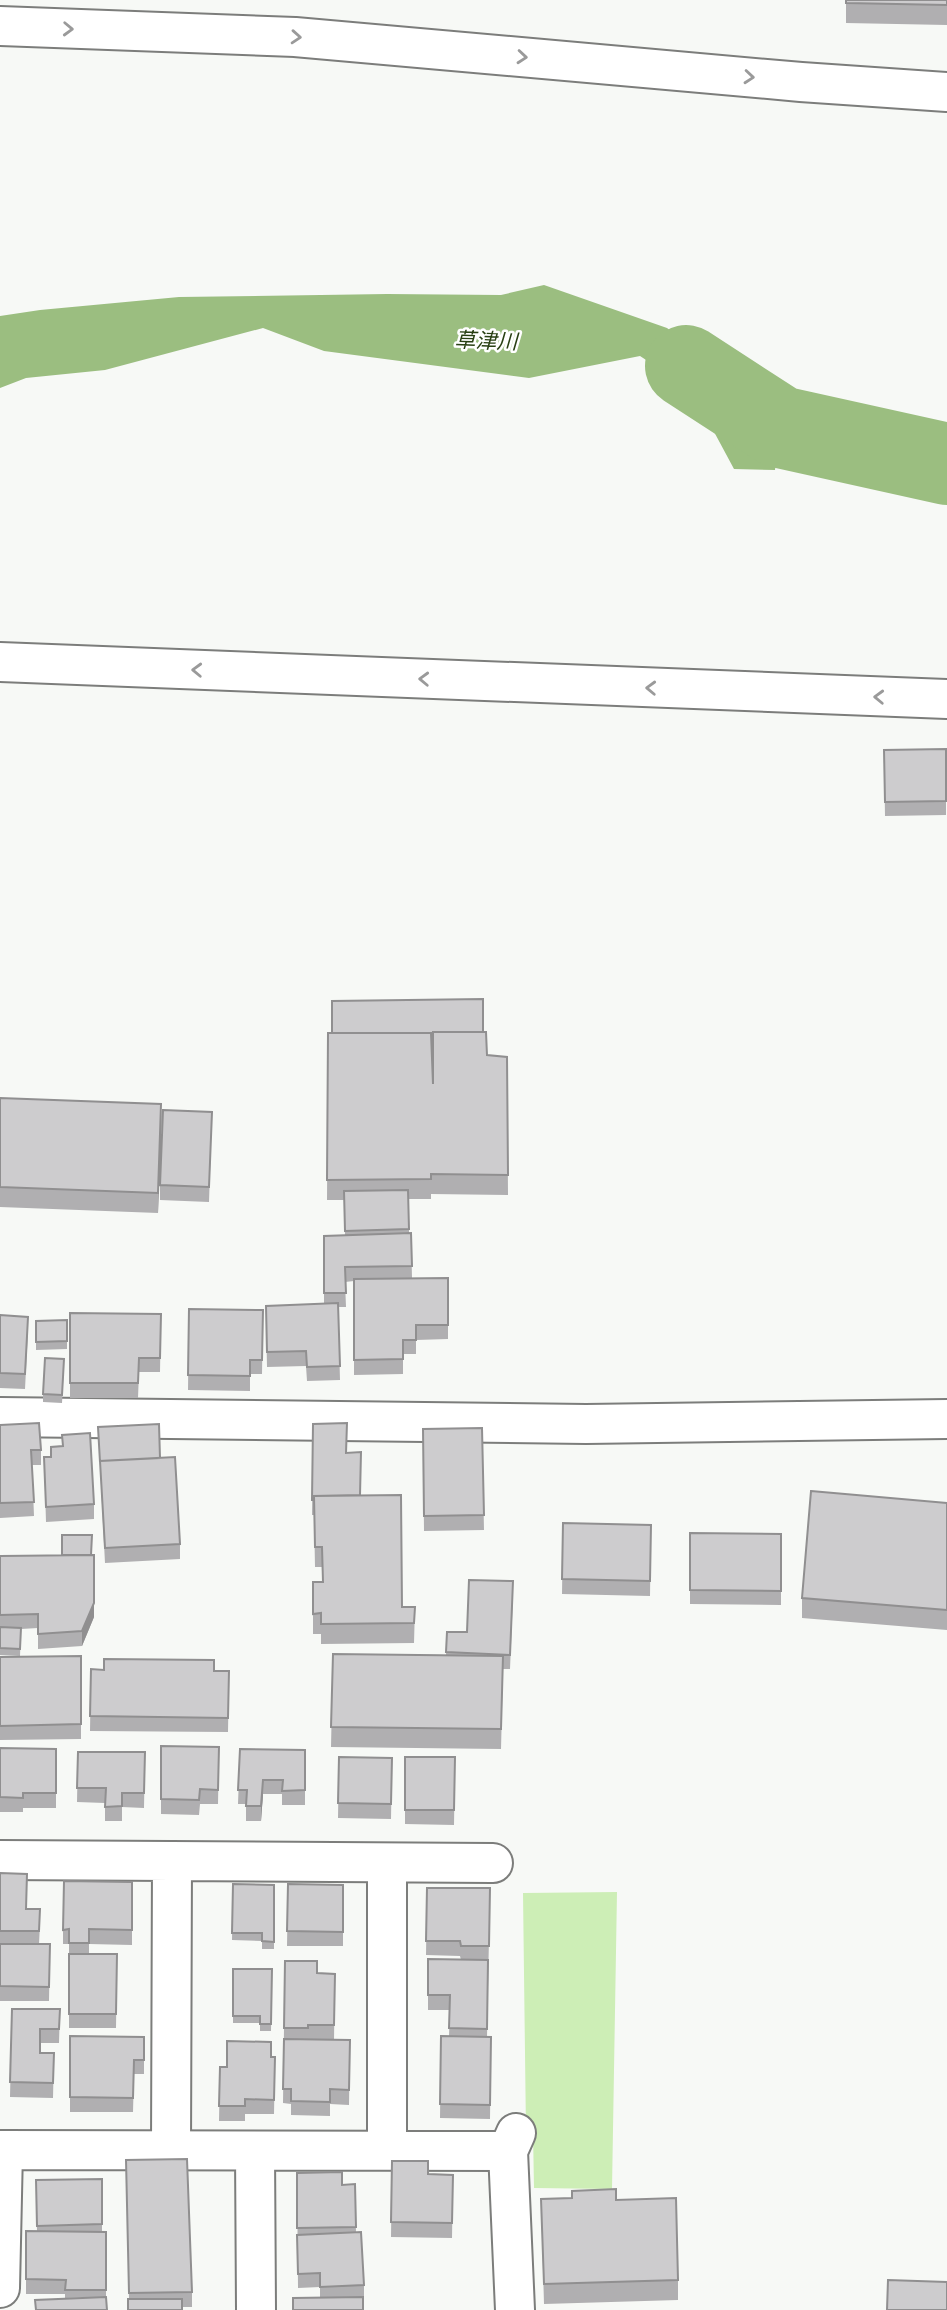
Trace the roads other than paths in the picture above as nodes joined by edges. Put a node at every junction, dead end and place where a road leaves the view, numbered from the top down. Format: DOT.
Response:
graph roads {
  1 [pos="0,26"];
  2 [pos="947,92"];
  3 [pos="0,662"];
  4 [pos="947,699"];
  5 [pos="0,1417"];
  6 [pos="947,1419"];
  7 [pos="0,1860"];
  8 [pos="172,1861"];
  9 [pos="387,1863"];
  10 [pos="493,1863"];
  11 [pos="2,2150"];
  12 [pos="171,2151"];
  13 [pos="255,2151"];
  14 [pos="387,2151"];
  15 [pos="0,2288"];
  16 [pos="256,2310"];
  17 [pos="515,2310"];
  1 -- 2 [label="street, one-way"];
  4 -- 3 [label="street, one-way"];
  5 -- 6 [label="street"];
  7 -- 8 [label="street"];
  8 -- 9 [label="street"];
  8 -- 12 [label="street"];
  9 -- 10 [label="street"];
  9 -- 14 [label="street"];
  11 -- 12 [label="street"];
  11 -- 15 [label="street"];
  12 -- 13 [label="street"];
  13 -- 14 [label="street"];
  13 -- 16 [label="street"];
  14 -- 17 [label="street"];
}
